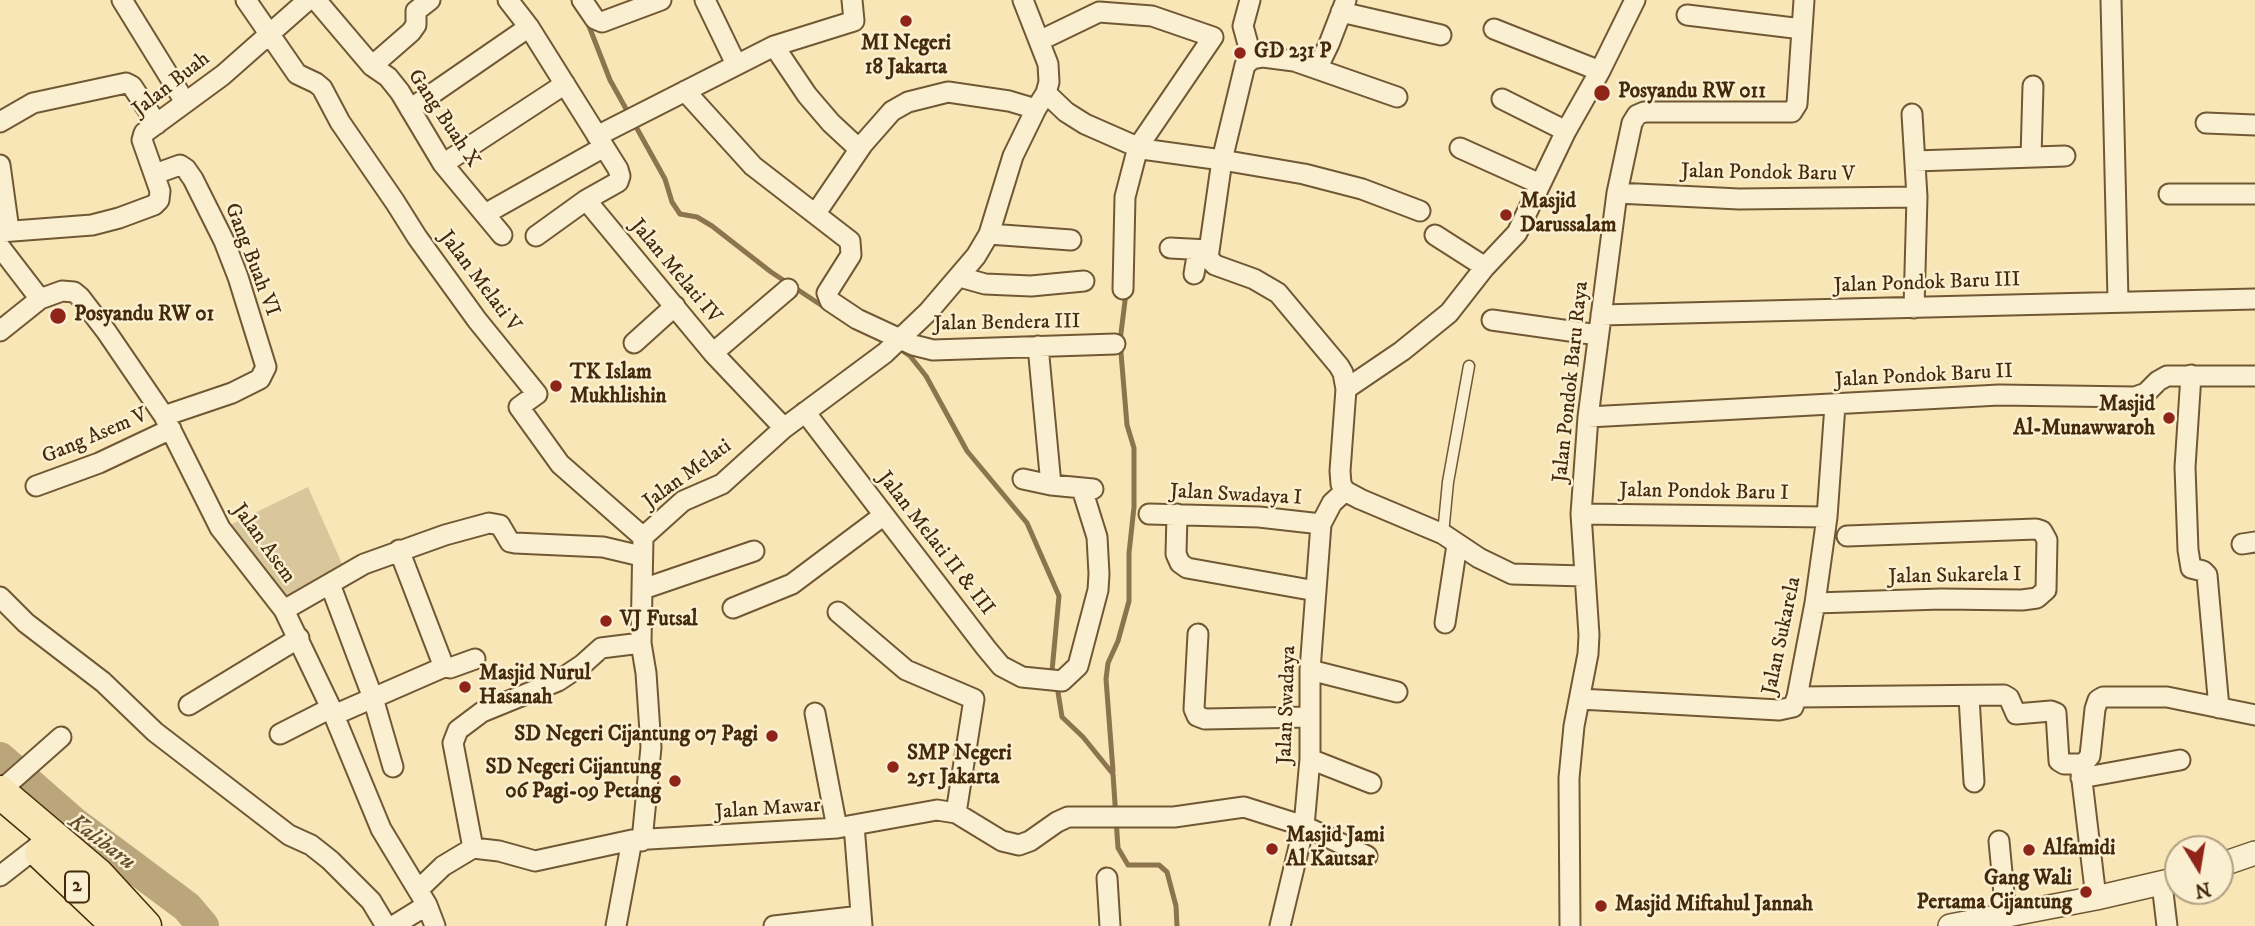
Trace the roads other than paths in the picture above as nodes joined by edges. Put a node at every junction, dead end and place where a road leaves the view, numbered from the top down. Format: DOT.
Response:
graph roads {
  1 [pos="122,0"];
  2 [pos="246,0"];
  3 [pos="308,0"];
  4 [pos="316,0"];
  5 [pos="430,0"];
  6 [pos="508,0"];
  7 [pos="582,0"];
  8 [pos="661,0"];
  9 [pos="705,0"];
  10 [pos="852,0"];
  11 [pos="1023,0"];
  12 [pos="1251,0"];
  13 [pos="1804,0"];
  14 [pos="2111,0"];
  15 [pos="1632,1"];
  16 [pos="1344,6"];
  17 [pos="1687,15"];
  18 [pos="529,27"];
  19 [pos="1494,29"];
  20 [pos="1802,29"];
  21 [pos="270,35"];
  22 [pos="1441,35"];
  23 [pos="1039,41"];
  24 [pos="774,46"];
  25 [pos="1252,59"];
  26 [pos="736,64"];
  27 [pos="372,66"];
  28 [pos="1317,69"];
  29 [pos="1600,71"];
  30 [pos="565,84"];
  31 [pos="2033,86"];
  32 [pos="685,91"];
  33 [pos="1397,97"];
  34 [pos="1502,99"];
  35 [pos="1041,101"];
  36 [pos="185,102"];
  37 [pos="410,109"];
  38 [pos="1913,114"];
  39 [pos="0,122"];
  40 [pos="2206,123"];
  41 [pos="157,124"];
  42 [pos="2255,125"];
  43 [pos="1566,131"];
  44 [pos="601,141"];
  45 [pos="1460,148"];
  46 [pos="859,149"];
  47 [pos="1144,149"];
  48 [pos="2065,156"];
  49 [pos="2031,157"];
  50 [pos="1222,160"];
  51 [pos="1915,161"];
  52 [pos="443,164"];
  53 [pos="0,165"];
  54 [pos="155,174"];
  55 [pos="1540,184"];
  56 [pos="1617,193"];
  57 [pos="2169,194"];
  58 [pos="2255,194"];
  59 [pos="1917,197"];
  60 [pos="586,200"];
  61 [pos="1420,211"];
  62 [pos="816,213"];
  63 [pos="485,214"];
  64 [pos="989,233"];
  65 [pos="502,234"];
  66 [pos="1435,235"];
  67 [pos="536,236"];
  68 [pos="3,237"];
  69 [pos="1071,240"];
  70 [pos="1170,248"];
  71 [pos="1203,250"];
  72 [pos="1485,267"];
  73 [pos="1194,274"];
  74 [pos="960,277"];
  75 [pos="1084,281"];
  76 [pos="788,289"];
  77 [pos="1123,289"];
  78 [pos="40,299"];
  79 [pos="2255,299"];
  80 [pos="2118,300"];
  81 [pos="675,306"];
  82 [pos="1914,308"];
  83 [pos="1601,315"];
  84 [pos="1492,320"];
  85 [pos="0,331"];
  86 [pos="1598,335"];
  87 [pos="634,343"];
  88 [pos="895,344"];
  89 [pos="1115,344"];
  90 [pos="1038,346"];
  91 [pos="713,353"];
  92 [pos="265,362"];
  93 [pos="1469,366"];
  94 [pos="2191,375"];
  95 [pos="2255,376"];
  96 [pos="1346,388"];
  97 [pos="1835,405"];
  98 [pos="805,412"];
  99 [pos="1588,417"];
  100 [pos="167,422"];
  101 [pos="784,428"];
  102 [pos="1023,479"];
  103 [pos="1051,485"];
  104 [pos="36,486"];
  105 [pos="1345,491"];
  106 [pos="1149,514"];
  107 [pos="1177,514"];
  108 [pos="1581,514"];
  109 [pos="884,515"];
  110 [pos="1826,517"];
  111 [pos="1321,524"];
  112 [pos="1847,536"];
  113 [pos="1450,540"];
  114 [pos="642,546"];
  115 [pos="399,550"];
  116 [pos="754,551"];
  117 [pos="1584,576"];
  118 [pos="330,584"];
  119 [pos="643,589"];
  120 [pos="1316,591"];
  121 [pos="0,597"];
  122 [pos="1815,603"];
  123 [pos="733,608"];
  124 [pos="284,610"];
  125 [pos="838,612"];
  126 [pos="1445,623"];
  127 [pos="1198,634"];
  128 [pos="299,638"];
  129 [pos="641,643"];
  130 [pos="475,659"];
  131 [pos="444,667"];
  132 [pos="1310,670"];
  133 [pos="1397,692"];
  134 [pos="1969,696"];
  135 [pos="1797,697"];
  136 [pos="373,698"];
  137 [pos="1580,699"];
  138 [pos="189,705"];
  139 [pos="2219,708"];
  140 [pos="333,712"];
  141 [pos="815,713"];
  142 [pos="2255,715"];
  143 [pos="1310,717"];
  144 [pos="279,734"];
  145 [pos="61,737"];
  146 [pos="1310,759"];
  147 [pos="2180,760"];
  148 [pos="393,767"];
  149 [pos="2080,771"];
  150 [pos="1974,782"];
  151 [pos="1371,783"];
  152 [pos="4,787"];
  153 [pos="956,813"];
  154 [pos="0,818"];
  155 [pos="846,826"];
  156 [pos="1304,826"];
  157 [pos="43,841"];
  158 [pos="637,841"];
  159 [pos="1999,841"];
  160 [pos="473,848"];
  161 [pos="2255,853"];
  162 [pos="1367,856"];
  163 [pos="2234,860"];
  164 [pos="0,876"];
  165 [pos="1107,878"];
  166 [pos="2164,882"];
  167 [pos="422,897"];
  168 [pos="2096,898"];
  169 [pos="2168,905"];
  170 [pos="2006,915"];
  171 [pos="862,921"];
  172 [pos="118,926"];
  173 [pos="145,926"];
  174 [pos="386,926"];
  175 [pos="394,926"];
  176 [pos="435,926"];
  177 [pos="617,926"];
  178 [pos="775,926"];
  179 [pos="1110,926"];
  180 [pos="1280,926"];
  181 [pos="1570,926"];
  182 [pos="1950,926"];
  183 [pos="2167,926"];
  1 -- 36 [label="street"];
  2 -- 21 [label="street"];
  3 -- 21 [label="street, Jalan Buah"];
  4 -- 27 [label="street, Gang Buah X"];
  5 -- 27 [label="street"];
  6 -- 18 [label="street"];
  7 -- 8 [label="street"];
  9 -- 26 [label="street"];
  10 -- 24 [label="street"];
  11 -- 23 [label="street"];
  12 -- 25 [label="street"];
  13 -- 20 [label="street, Jalan Pondok Baru Raya"];
  14 -- 80 [label="street"];
  15 -- 29 [label="street"];
  16 -- 22 [label="street"];
  16 -- 28 [label="street"];
  17 -- 20 [label="street"];
  18 -- 30 [label="street"];
  18 -- 37 [label="street"];
  19 -- 29 [label="street"];
  20 -- 56 [label="street, Jalan Pondok Baru Raya"];
  21 -- 36 [label="street, Jalan Buah"];
  21 -- 114 [label="street, Jalan Melati V"];
  23 -- 35 [label="street"];
  23 -- 47 [label="street"];
  24 -- 26 [label="street"];
  24 -- 46 [label="street"];
  25 -- 28 [label="street"];
  25 -- 50 [label="street"];
  26 -- 32 [label="street"];
  27 -- 37 [label="street, Gang Buah X"];
  28 -- 33 [label="street"];
  29 -- 43 [label="street"];
  30 -- 44 [label="street"];
  30 -- 52 [label="street"];
  31 -- 49 [label="street"];
  32 -- 44 [label="street"];
  32 -- 62 [label="street"];
  34 -- 43 [label="street"];
  35 -- 46 [label="street"];
  35 -- 47 [label="street"];
  35 -- 64 [label="street, Jalan Melati"];
  36 -- 41 [label="street, Jalan Buah"];
  37 -- 52 [label="street, Gang Buah X"];
  38 -- 51 [label="street"];
  39 -- 41 [label="street"];
  40 -- 42 [label="street"];
  41 -- 54 [label="street, Jalan Buah"];
  43 -- 55 [label="street"];
  44 -- 60 [label="street"];
  44 -- 63 [label="street"];
  45 -- 55 [label="street"];
  46 -- 62 [label="street"];
  47 -- 50 [label="street"];
  47 -- 77 [label="street"];
  48 -- 49 [label="street"];
  49 -- 51 [label="street"];
  50 -- 61 [label="street"];
  50 -- 71 [label="street"];
  51 -- 59 [label="street"];
  52 -- 63 [label="street, Gang Buah X"];
  53 -- 68 [label="street"];
  54 -- 68 [label="street, Jalan Buah"];
  54 -- 92 [label="street, Gang Buah VI"];
  55 -- 72 [label="street"];
  56 -- 59 [label="street, Jalan Pondok Baru V"];
  56 -- 83 [label="street, Jalan Pondok Baru Raya"];
  57 -- 58 [label="street"];
  59 -- 82 [label="street"];
  60 -- 67 [label="street"];
  60 -- 81 [label="street, Jalan Melati IV"];
  62 -- 88 [label="street, Jalan Bendera III"];
  63 -- 65 [label="street, Gang Buah X"];
  64 -- 69 [label="street"];
  64 -- 74 [label="street, Jalan Melati"];
  66 -- 72 [label="street"];
  68 -- 78 [label="street"];
  70 -- 71 [label="street"];
  71 -- 73 [label="street"];
  71 -- 96 [label="street"];
  72 -- 96 [label="street"];
  74 -- 75 [label="street"];
  74 -- 88 [label="street, Jalan Melati"];
  76 -- 91 [label="street"];
  78 -- 85 [label="street"];
  78 -- 100 [label="street, Jalan Asem"];
  79 -- 80 [label="street, Jalan Pondok Baru III"];
  80 -- 82 [label="street, Jalan Pondok Baru III"];
  81 -- 87 [label="street"];
  81 -- 91 [label="street, Jalan Melati IV"];
  82 -- 83 [label="street, Jalan Pondok Baru III"];
  83 -- 86 [label="street, Jalan Pondok Baru Raya"];
  84 -- 86 [label="street"];
  86 -- 99 [label="street, Jalan Pondok Baru Raya"];
  88 -- 90 [label="street, Jalan Bendera III"];
  88 -- 98 [label="street, Jalan Melati"];
  89 -- 90 [label="street, Jalan Bendera III"];
  90 -- 103 [label="street"];
  91 -- 101 [label="street, Jalan Melati IV"];
  92 -- 100 [label="street, Gang Asem V"];
  93 -- 113 [label="lane"];
  94 -- 95 [label="street, Jalan Pondok Baru II"];
  94 -- 97 [label="street, Jalan Pondok Baru II"];
  94 -- 139 [label="street"];
  96 -- 105 [label="street"];
  97 -- 99 [label="street, Jalan Pondok Baru II"];
  97 -- 110 [label="street, Jalan Sukarela"];
  98 -- 101 [label="street, Jalan Melati"];
  98 -- 109 [label="street, Jalan Melati II & III"];
  99 -- 108 [label="street, Jalan Pondok Baru Raya"];
  100 -- 104 [label="street, Gang Asem V"];
  100 -- 124 [label="street, Jalan Asem"];
  101 -- 114 [label="street, Jalan Melati"];
  102 -- 103 [label="street"];
  103 -- 109 [label="street, Jalan Melati II & III"];
  105 -- 111 [label="street, Jalan Swadaya"];
  105 -- 113 [label="street"];
  106 -- 107 [label="street, Jalan Swadaya I"];
  107 -- 111 [label="street, Jalan Swadaya I"];
  107 -- 120 [label="street"];
  108 -- 110 [label="street, Jalan Pondok Baru I"];
  108 -- 117 [label="street, Jalan Pondok Baru Raya"];
  109 -- 123 [label="street"];
  110 -- 122 [label="street, Jalan Sukarela"];
  111 -- 120 [label="street, Jalan Swadaya"];
  112 -- 122 [label="street, Jalan Sukarela I"];
  113 -- 117 [label="street"];
  113 -- 126 [label="street"];
  114 -- 115 [label="street"];
  114 -- 119 [label="street"];
  115 -- 118 [label="street"];
  115 -- 131 [label="street"];
  116 -- 119 [label="street"];
  117 -- 137 [label="street, Jalan Pondok Baru Raya"];
  118 -- 124 [label="street"];
  118 -- 136 [label="street"];
  119 -- 129 [label="street"];
  120 -- 132 [label="street, Jalan Swadaya"];
  121 -- 174 [label="street"];
  122 -- 135 [label="street, Jalan Sukarela"];
  124 -- 128 [label="street, Jalan Asem"];
  125 -- 153 [label="street"];
  127 -- 143 [label="street"];
  128 -- 138 [label="street"];
  128 -- 140 [label="street, Jalan Asem"];
  129 -- 158 [label="street"];
  129 -- 160 [label="street"];
  130 -- 131 [label="street"];
  131 -- 136 [label="street"];
  132 -- 133 [label="street"];
  132 -- 143 [label="street, Jalan Swadaya"];
  134 -- 135 [label="street"];
  134 -- 149 [label="street"];
  134 -- 150 [label="street"];
  135 -- 137 [label="street, Jalan Sukarela"];
  136 -- 140 [label="street"];
  136 -- 148 [label="street"];
  137 -- 181 [label="street, Jalan Pondok Baru Raya"];
  139 -- 142 [label="street"];
  139 -- 149 [label="street"];
  140 -- 144 [label="street"];
  140 -- 167 [label="street, Jalan Asem"];
  141 -- 155 [label="street"];
  143 -- 146 [label="street, Jalan Swadaya"];
  145 -- 152 [label="street"];
  146 -- 151 [label="street"];
  146 -- 156 [label="street, Jalan Swadaya"];
  147 -- 149 [label="street"];
  149 -- 168 [label="street"];
  152 -- 157 [label="highway, 2"];
  153 -- 155 [label="street, Jalan Mawar"];
  153 -- 156 [label="street"];
  154 -- 157 [label="highway, 2"];
  155 -- 158 [label="street, Jalan Mawar"];
  155 -- 171 [label="street"];
  156 -- 162 [label="street"];
  156 -- 180 [label="street, Jalan Swadaya"];
  157 -- 164 [label="street"];
  157 -- 172 [label="highway, 2"];
  157 -- 173 [label="highway, 2"];
  158 -- 160 [label="street, Jalan Mawar"];
  158 -- 177 [label="street"];
  159 -- 170 [label="street"];
  160 -- 167 [label="street"];
  161 -- 163 [label="street"];
  165 -- 179 [label="street"];
  166 -- 168 [label="street"];
  167 -- 175 [label="street"];
  167 -- 176 [label="street, Jalan Asem"];
  168 -- 170 [label="street"];
  169 -- 183 [label="street"];
  170 -- 182 [label="street"];
  171 -- 178 [label="street"];
}
